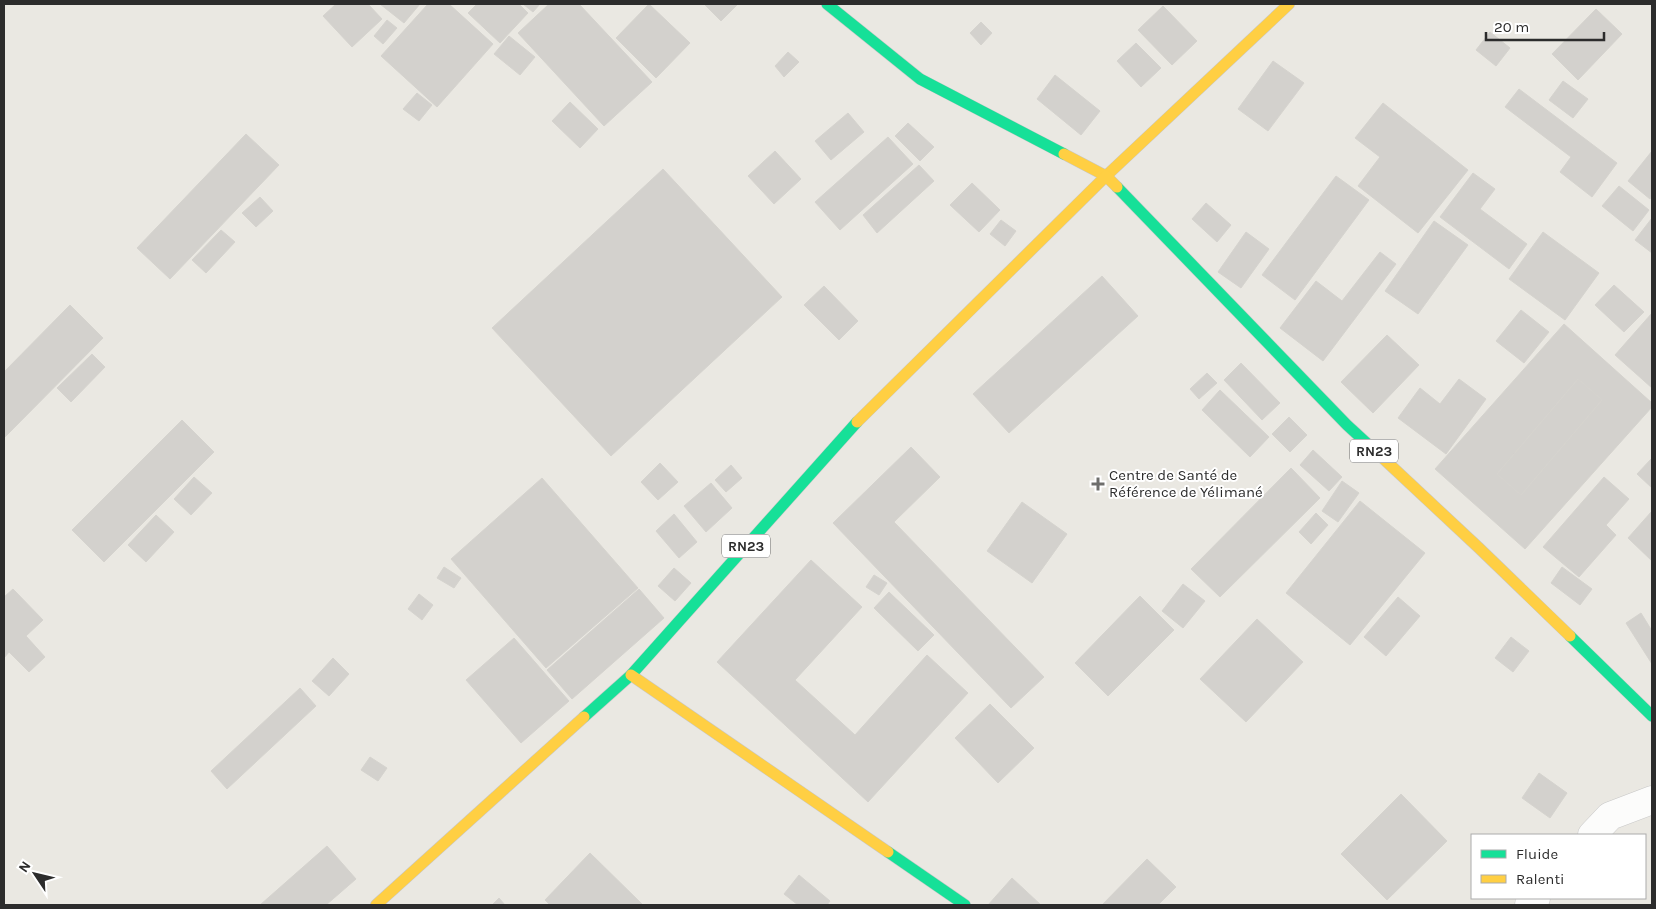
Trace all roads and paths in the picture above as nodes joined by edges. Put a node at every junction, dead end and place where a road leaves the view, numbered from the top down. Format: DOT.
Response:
graph roads {
  1 [pos="828,4"];
  2 [pos="1289,4"];
  3 [pos="1106,176"];
  4 [pos="631,675"];
  5 [pos="1652,716"];
  6 [pos="1652,800"];
  7 [pos="1593,834"];
  8 [pos="376,905"];
  9 [pos="965,905"];
  1 -- 3 [label="main road"];
  2 -- 3 [label="main road"];
  3 -- 4 [label="main road, RN23"];
  3 -- 5 [label="main road, RN23"];
  4 -- 8 [label="main road, RN23"];
  4 -- 9 [label="main road"];
  6 -- 7 [label="street"];
}
